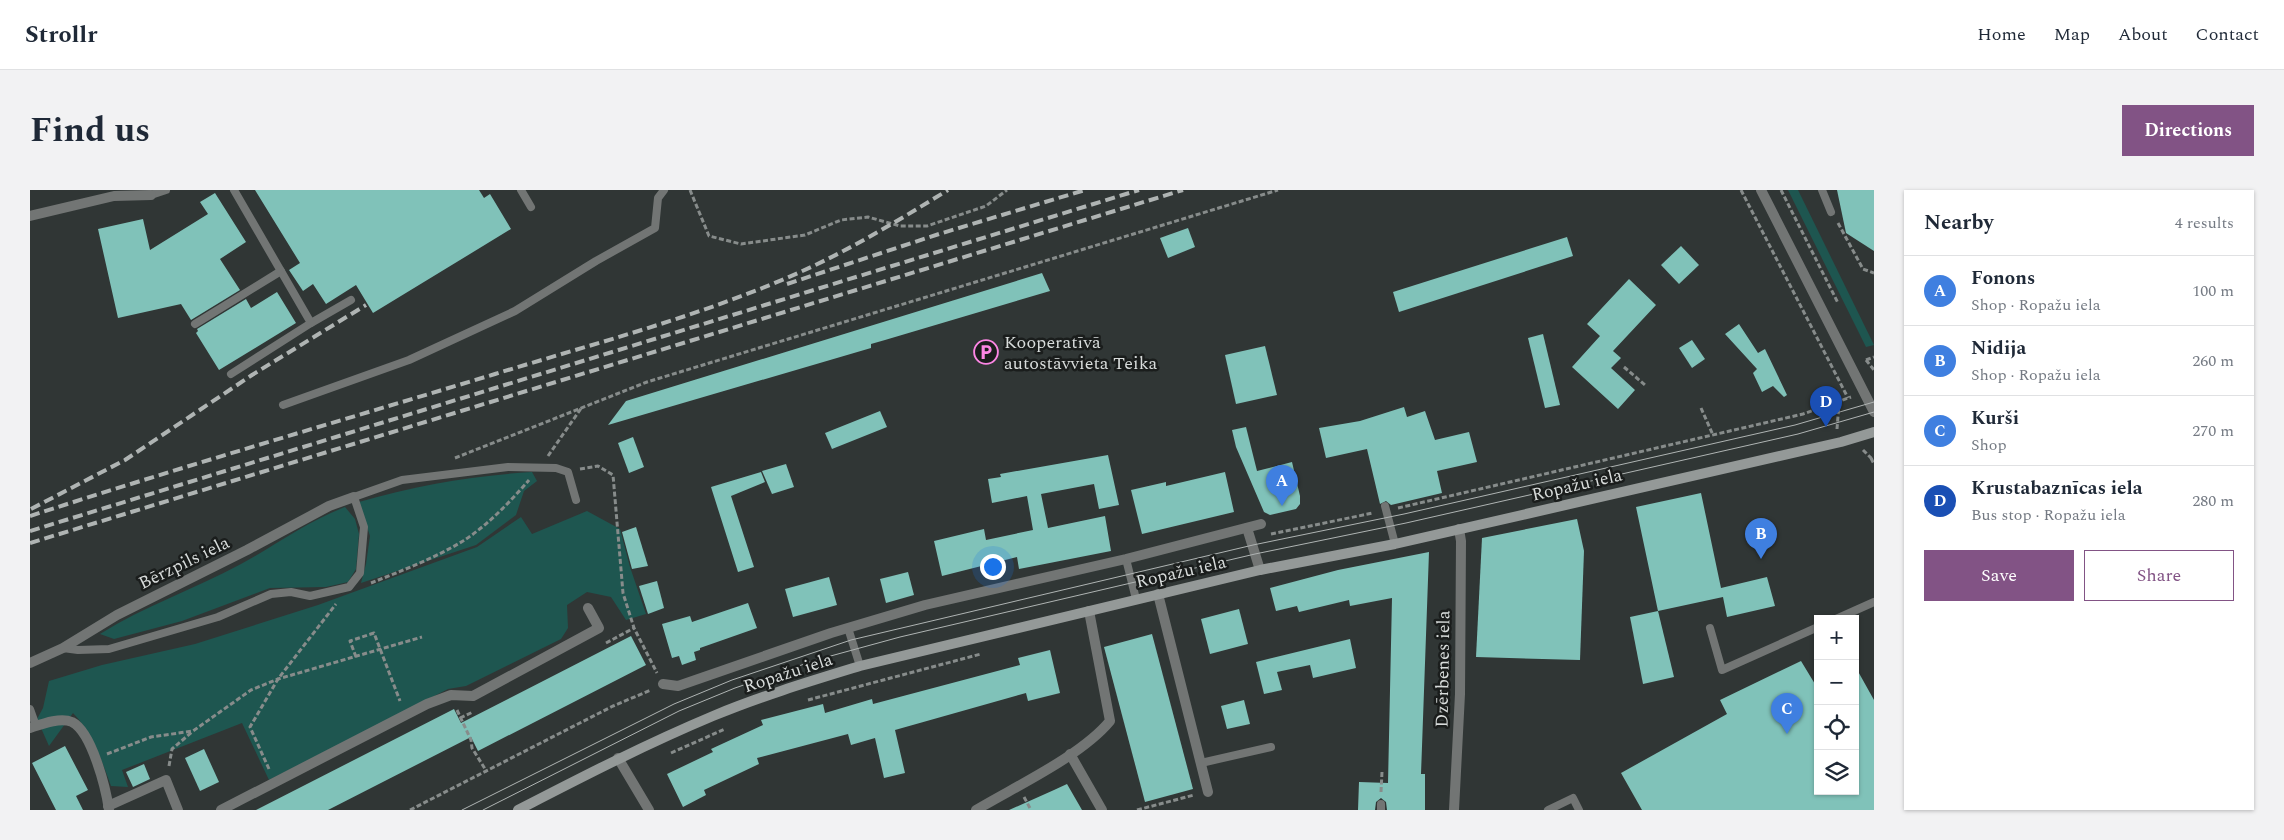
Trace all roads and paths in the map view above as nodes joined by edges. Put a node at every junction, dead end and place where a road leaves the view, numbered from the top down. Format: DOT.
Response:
graph roads {
  1 [pos="166,190"];
  2 [pos="234,190"];
  3 [pos="521,190"];
  4 [pos="664,190"];
  5 [pos="690,190"];
  6 [pos="1007,190"];
  7 [pos="1278,190"];
  8 [pos="1741,190"];
  9 [pos="1761,190"];
  10 [pos="1781,190"];
  11 [pos="1822,190"];
  12 [pos="151,195"];
  13 [pos="531,207"];
  14 [pos="1831,212"];
  15 [pos="30,216"];
  16 [pos="281,271"];
  17 [pos="1874,273"];
  18 [pos="351,300"];
  19 [pos="1841,309"];
  20 [pos="311,323"];
  21 [pos="195,324"];
  22 [pos="1862,352"];
  23 [pos="1874,357"];
  24 [pos="1866,360"];
  25 [pos="1624,367"];
  26 [pos="1874,370"];
  27 [pos="231,374"];
  28 [pos="1645,385"];
  29 [pos="1864,392"];
  30 [pos="1848,398"];
  31 [pos="283,405"];
  32 [pos="582,407"];
  33 [pos="1701,408"];
  34 [pos="1874,412"];
  35 [pos="1874,432"];
  36 [pos="1713,435"];
  37 [pos="1871,458"];
  38 [pos="446,462"];
  39 [pos="1874,464"];
  40 [pos="540,468"];
  41 [pos="568,472"];
  42 [pos="354,498"];
  43 [pos="576,500"];
  44 [pos="1386,508"];
  45 [pos="1261,524"];
  46 [pos="1247,528"];
  47 [pos="1460,529"];
  48 [pos="1251,538"];
  49 [pos="1395,544"];
  50 [pos="1126,559"];
  51 [pos="1260,570"];
  52 [pos="349,587"];
  53 [pos="1158,594"];
  54 [pos="1136,599"];
  55 [pos="1874,602"];
  56 [pos="588,608"];
  57 [pos="1089,611"];
  58 [pos="1845,615"];
  59 [pos="599,628"];
  60 [pos="634,628"];
  61 [pos="848,628"];
  62 [pos="1710,628"];
  63 [pos="1814,629"];
  64 [pos="422,637"];
  65 [pos="63,648"];
  66 [pos="379,650"];
  67 [pos="356,657"];
  68 [pos="30,663"];
  69 [pos="860,666"];
  70 [pos="278,680"];
  71 [pos="663,684"];
  72 [pos="451,695"];
  73 [pos="30,709"];
  74 [pos="406,715"];
  75 [pos="33,727"];
  76 [pos="727,728"];
  77 [pos="193,731"];
  78 [pos="1271,747"];
  79 [pos="1070,754"];
  80 [pos="663,756"];
  81 [pos="618,758"];
  82 [pos="96,759"];
  83 [pos="1201,763"];
  84 [pos="488,772"];
  85 [pos="1382,772"];
  86 [pos="166,780"];
  87 [pos="275,783"];
  88 [pos="1208,792"];
  89 [pos="1381,807"];
  90 [pos="109,808"];
  91 [pos="178,810"];
  92 [pos="221,810"];
  93 [pos="410,810"];
  94 [pos="518,810"];
  95 [pos="649,810"];
  96 [pos="976,810"];
  97 [pos="1102,810"];
  98 [pos="1137,810"];
  99 [pos="1454,810"];
  100 [pos="1548,810"];
  101 [pos="1579,810"];
  1 -- 12 [label="lane"];
  2 -- 16 [label="lane"];
  3 -- 13 [label="lane"];
  4 -- 31 [label="lane"];
  5 -- 6 [label="path"];
  7 -- 32 [label="path"];
  8 -- 30 [label="path"];
  9 -- 29 [label="street"];
  10 -- 19 [label="path"];
  11 -- 14 [label="lane"];
  12 -- 15 [label="street"];
  14 -- 17 [label="path"];
  16 -- 20 [label="lane"];
  16 -- 21 [label="lane"];
  18 -- 20 [label="lane"];
  20 -- 27 [label="lane"];
  22 -- 24 [label="path"];
  23 -- 24 [label="path"];
  24 -- 26 [label="path"];
  25 -- 28 [label="path"];
  29 -- 30 [label="path"];
  29 -- 34 [label="street"];
  30 -- 36 [label="path"];
  32 -- 38 [label="path"];
  32 -- 40 [label="path"];
  33 -- 36 [label="path"];
  35 -- 47 [label="street, Ropažu iela"];
  36 -- 44 [label="path"];
  37 -- 39 [label="path"];
  40 -- 41 [label="lane"];
  40 -- 42 [label="lane"];
  40 -- 52 [label="path"];
  41 -- 43 [label="lane"];
  41 -- 60 [label="path"];
  42 -- 52 [label="lane"];
  42 -- 65 [label="street, Bērzpils iela"];
  44 -- 48 [label="path"];
  44 -- 49 [label="lane"];
  45 -- 46 [label="street, Ropažu iela"];
  46 -- 48 [label="street"];
  46 -- 50 [label="street, Ropažu iela"];
  47 -- 49 [label="street, Ropažu iela"];
  47 -- 99 [label="street, Dzērbenes iela"];
  48 -- 51 [label="street"];
  49 -- 51 [label="street, Ropažu iela"];
  50 -- 54 [label="lane"];
  50 -- 61 [label="street, Ropažu iela"];
  51 -- 53 [label="street, Ropažu iela"];
  52 -- 65 [label="lane"];
  52 -- 70 [label="path"];
  53 -- 54 [label="street, Ropažu iela"];
  53 -- 83 [label="street"];
  54 -- 57 [label="street, Ropažu iela"];
  55 -- 58 [label="lane"];
  56 -- 59 [label="street"];
  57 -- 69 [label="street, Ropažu iela"];
  57 -- 79 [label="street"];
  59 -- 60 [label="path"];
  59 -- 72 [label="street"];
  60 -- 71 [label="path"];
  61 -- 69 [label="lane"];
  61 -- 71 [label="street, Ropažu iela"];
  62 -- 63 [label="lane"];
  64 -- 66 [label="path"];
  65 -- 68 [label="street, Bērzpils iela"];
  66 -- 67 [label="path"];
  66 -- 67 [label="path"];
  66 -- 74 [label="path"];
  67 -- 70 [label="path"];
  69 -- 81 [label="street, Ropažu iela"];
  70 -- 77 [label="path"];
  70 -- 87 [label="path"];
  71 -- 84 [label="path"];
  72 -- 74 [label="street"];
  72 -- 84 [label="path"];
  73 -- 75 [label="lane"];
  74 -- 87 [label="street"];
  75 -- 82 [label="street"];
  76 -- 80 [label="path"];
  77 -- 82 [label="path"];
  77 -- 86 [label="path"];
  78 -- 83 [label="lane"];
  79 -- 96 [label="street"];
  79 -- 97 [label="street"];
  81 -- 94 [label="street, Ropažu iela"];
  81 -- 95 [label="street"];
  82 -- 90 [label="street"];
  83 -- 88 [label="street"];
  84 -- 93 [label="path"];
  85 -- 89 [label="path"];
  86 -- 90 [label="street"];
  86 -- 91 [label="street"];
  87 -- 92 [label="street"];
  88 -- 98 [label="path"];
  100 -- 101 [label="lane"];
}
